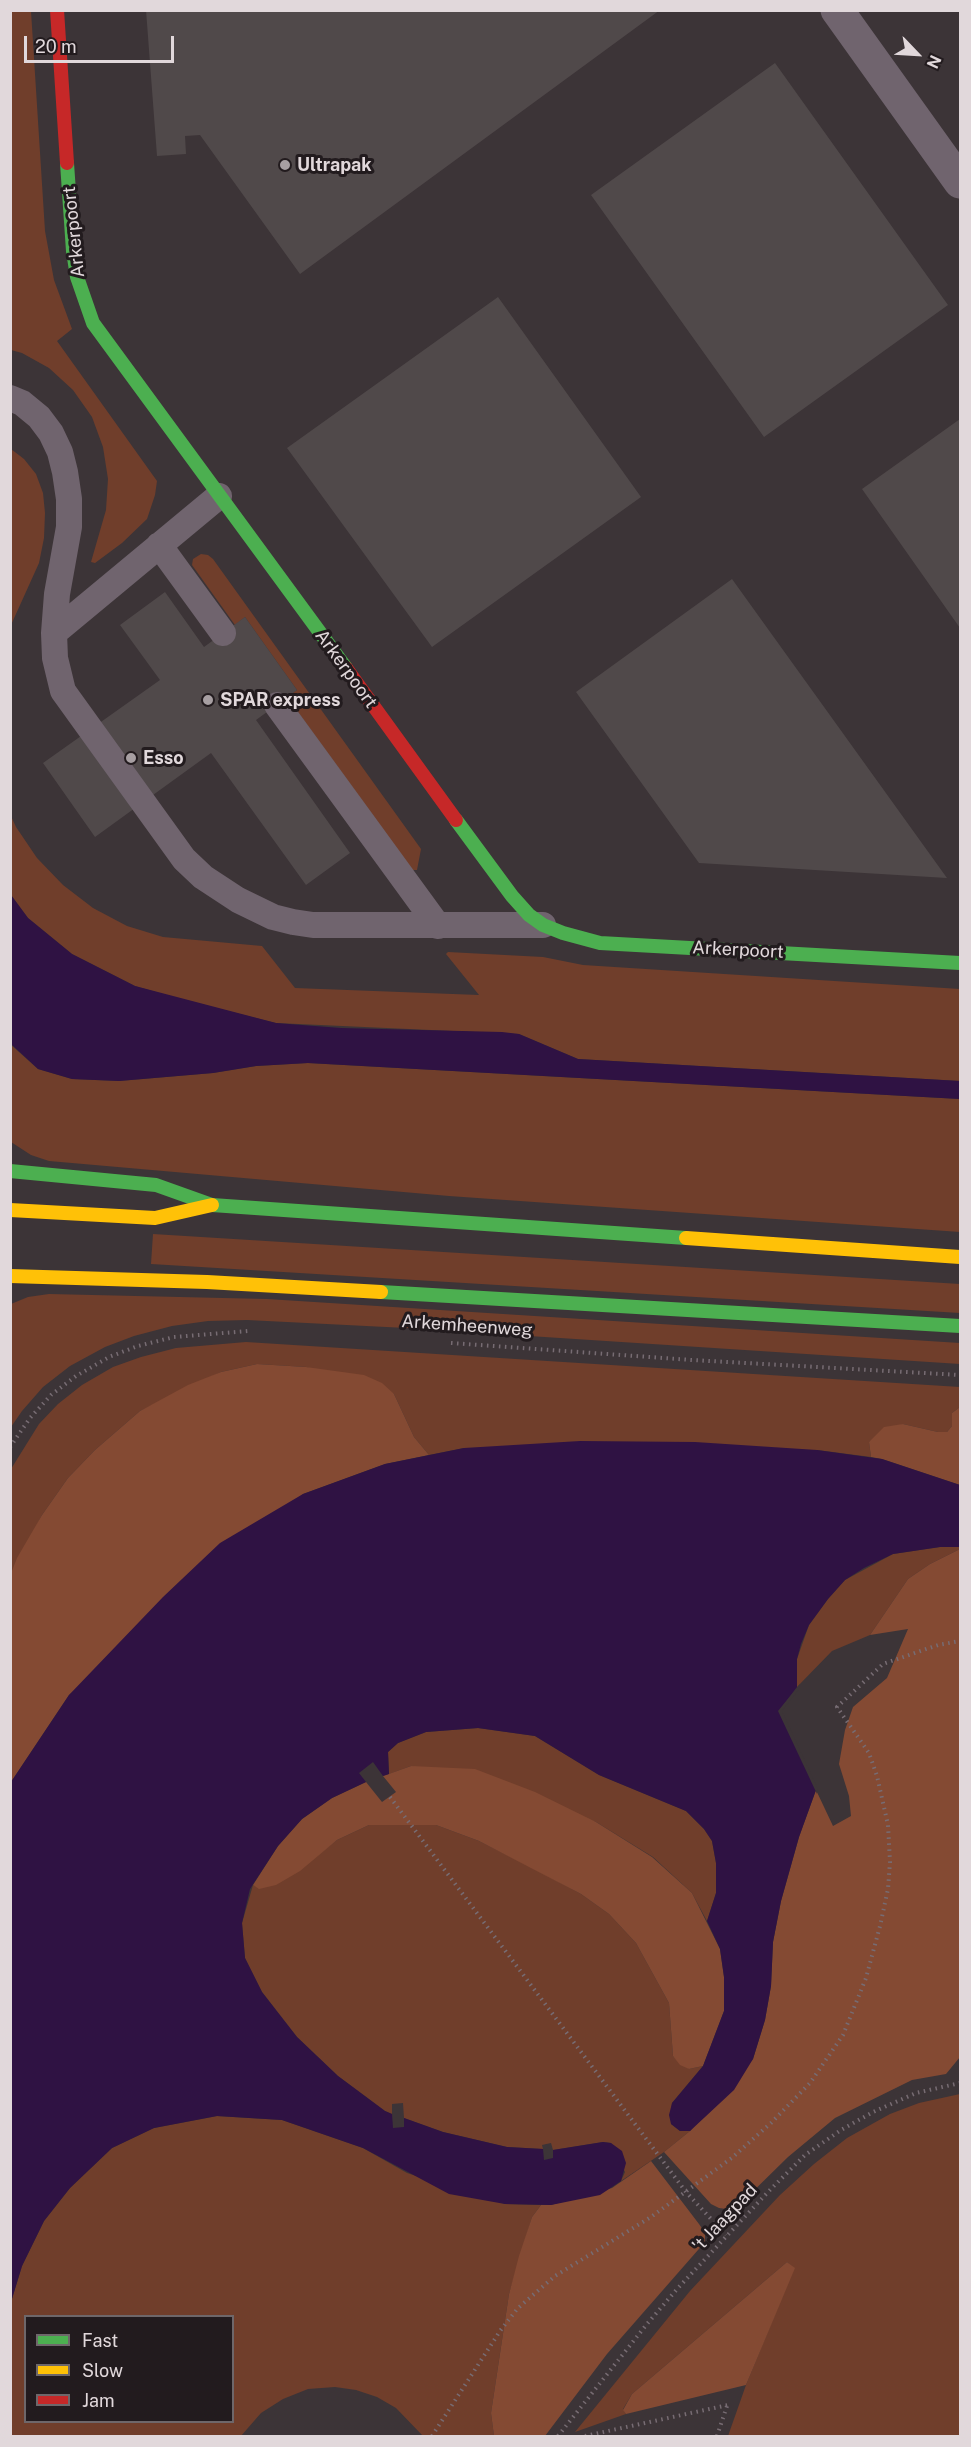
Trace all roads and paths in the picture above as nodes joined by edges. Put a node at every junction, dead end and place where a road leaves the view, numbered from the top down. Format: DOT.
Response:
graph roads {
  1 [pos="57,10"];
  2 [pos="837,10"];
  3 [pos="960,182"];
  4 [pos="10,398"];
  5 [pos="219,496"];
  6 [pos="159,545"];
  7 [pos="54,633"];
  8 [pos="223,633"];
  9 [pos="276,705"];
  10 [pos="543,925"];
  11 [pos="438,926"];
  12 [pos="960,963"];
  13 [pos="10,1171"];
  14 [pos="212,1205"];
  15 [pos="10,1210"];
  16 [pos="960,1257"];
  17 [pos="10,1276"];
  18 [pos="960,1326"];
  19 [pos="257,1331"];
  20 [pos="441,1342"];
  21 [pos="960,1375"];
  22 [pos="10,1447"];
  23 [pos="960,1641"];
  24 [pos="390,1797"];
  25 [pos="960,2084"];
  26 [pos="686,2192"];
  27 [pos="726,2235"];
  28 [pos="432,2436"];
  29 [pos="558,2436"];
  30 [pos="585,2436"];
  31 [pos="717,2436"];
  1 -- 5 [label="main road, Arkerpoort"];
  2 -- 3 [label="street"];
  4 -- 7 [label="lane"];
  5 -- 6 [label="lane"];
  5 -- 10 [label="main road, Arkerpoort"];
  6 -- 7 [label="lane"];
  6 -- 8 [label="lane"];
  7 -- 11 [label="lane"];
  9 -- 11 [label="lane"];
  10 -- 11 [label="lane"];
  10 -- 12 [label="main road, Arkerpoort"];
  13 -- 14 [label="main road"];
  14 -- 15 [label="main road"];
  14 -- 16 [label="main road"];
  17 -- 18 [label="main road, Arkemheenweg"];
  19 -- 22 [label="path"];
  20 -- 21 [label="path, Arkemheenweg"];
  23 -- 26 [label="path"];
  24 -- 26 [label="path"];
  25 -- 27 [label="path, 't Jaagpad"];
  26 -- 27 [label="path"];
  26 -- 28 [label="path"];
  27 -- 29 [label="path, 't Jaagpad"];
  30 -- 31 [label="path"];
}
